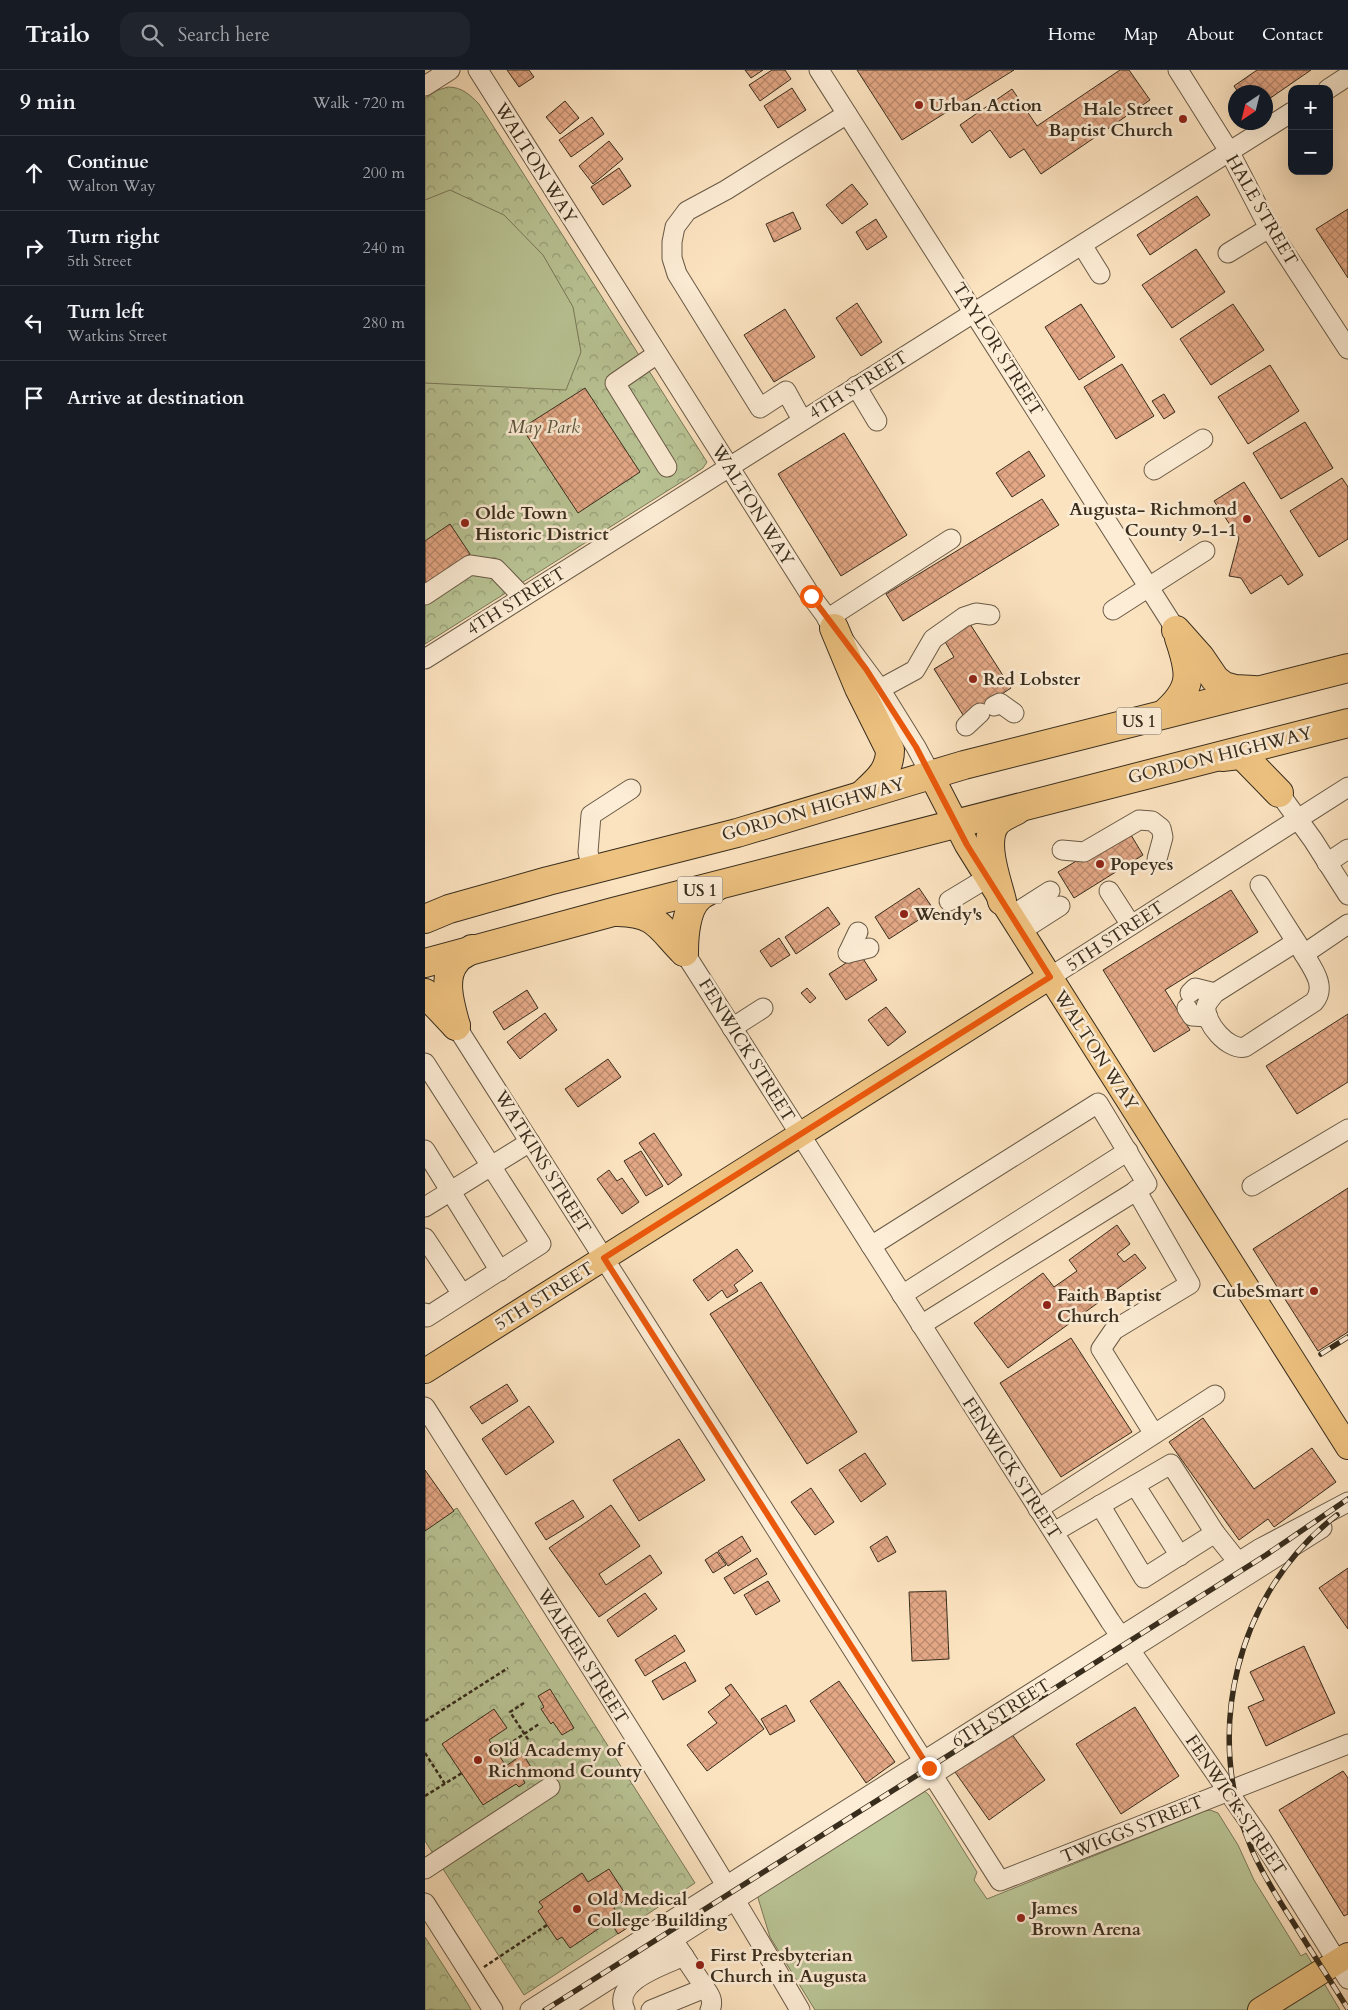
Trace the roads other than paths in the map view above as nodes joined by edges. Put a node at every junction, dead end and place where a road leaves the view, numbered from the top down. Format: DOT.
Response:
graph roads {
  1 [pos="477,70"];
  2 [pos="819,70"];
  3 [pos="1178,70"];
  4 [pos="444,71"];
  5 [pos="1348,76"];
  6 [pos="425,86"];
  7 [pos="1333,86"];
  8 [pos="847,114"];
  9 [pos="1288,114"];
  10 [pos="1229,151"];
  11 [pos="1269,228"];
  12 [pos="1082,246"];
  13 [pos="1228,253"];
  14 [pos="1100,274"];
  15 [pos="975,312"];
  16 [pos="1348,349"];
  17 [pos="657,354"];
  18 [pos="856,386"];
  19 [pos="803,420"];
  20 [pos="877,421"];
  21 [pos="1203,439"];
  22 [pos="729,466"];
  23 [pos="667,467"];
  24 [pos="1154,470"];
  25 [pos="951,539"];
  26 [pos="1205,551"];
  27 [pos="1149,587"];
  28 [pos="425,594"];
  29 [pos="523,597"];
  30 [pos="1113,610"];
  31 [pos="990,616"];
  32 [pos="830,624"];
  33 [pos="1176,630"];
  34 [pos="425,659"];
  35 [pos="1348,668"];
  36 [pos="880,689"];
  37 [pos="1258,690"];
  38 [pos="1014,713"];
  39 [pos="1164,714"];
  40 [pos="980,715"];
  41 [pos="1348,723"];
  42 [pos="1315,731"];
  43 [pos="1213,757"];
  44 [pos="931,775"];
  45 [pos="1348,787"];
  46 [pos="631,789"];
  47 [pos="1279,793"];
  48 [pos="862,794"];
  49 [pos="1029,805"];
  50 [pos="1297,819"];
  51 [pos="956,824"];
  52 [pos="1348,849"];
  53 [pos="1062,850"];
  54 [pos="1157,859"];
  55 [pos="1327,863"];
  56 [pos="592,869"];
  57 [pos="987,878"];
  58 [pos="555,879"];
  59 [pos="720,884"];
  60 [pos="1260,885"];
  61 [pos="1109,891"];
  62 [pos="1348,895"];
  63 [pos="1055,899"];
  64 [pos="949,901"];
  65 [pos="425,904"];
  66 [pos="613,912"];
  67 [pos="1011,916"];
  68 [pos="425,919"];
  69 [pos="1348,924"];
  70 [pos="1131,925"];
  71 [pos="858,932"];
  72 [pos="869,948"];
  73 [pos="1300,948"];
  74 [pos="471,949"];
  75 [pos="684,952"];
  76 [pos="425,963"];
  77 [pos="1050,977"];
  78 [pos="425,993"];
  79 [pos="1215,993"];
  80 [pos="763,1008"];
  81 [pos="1208,1017"];
  82 [pos="456,1026"];
  83 [pos="732,1028"];
  84 [pos="425,1063"];
  85 [pos="1348,1129"];
  86 [pos="800,1135"];
  87 [pos="530,1142"];
  88 [pos="425,1150"];
  89 [pos="1128,1151"];
  90 [pos="491,1166"];
  91 [pos="1251,1186"];
  92 [pos="1136,1190"];
  93 [pos="451,1191"];
  94 [pos="425,1207"];
  95 [pos="425,1238"];
  96 [pos="871,1246"];
  97 [pos="604,1258"];
  98 [pos="500,1270"];
  99 [pos="462,1294"];
  100 [pos="902,1295"];
  101 [pos="425,1313"];
  102 [pos="921,1325"];
  103 [pos="425,1371"];
  104 [pos="1215,1395"];
  105 [pos="425,1407"];
  106 [pos="1154,1434"];
  107 [pos="1347,1445"];
  108 [pos="1135,1485"];
  109 [pos="1348,1502"];
  110 [pos="1100,1505"];
  111 [pos="1039,1509"];
  112 [pos="1348,1512"];
  113 [pos="1053,1532"];
  114 [pos="1215,1533"];
  115 [pos="1180,1556"];
  116 [pos="1238,1562"];
  117 [pos="1127,1643"];
  118 [pos="1348,1744"];
  119 [pos="929,1768"];
  120 [pos="550,1787"];
  121 [pos="1227,1791"];
  122 [pos="425,1869"];
  123 [pos="1000,1881"];
  124 [pos="731,1894"];
  125 [pos="425,1903"];
  126 [pos="673,1940"];
  127 [pos="684,1956"];
  128 [pos="1344,1965"];
  129 [pos="705,1988"];
  130 [pos="663,2008"];
  131 [pos="493,2010"];
  132 [pos="530,2010"];
  133 [pos="561,2010"];
  134 [pos="625,2010"];
  135 [pos="710,2010"];
  136 [pos="800,2010"];
  137 [pos="1260,2010"];
  1 -- 17 [label="street, WALTON WAY"];
  2 -- 8 [label="street, TAYLOR STREET"];
  3 -- 10 [label="street, HALE STREET"];
  4 -- 6 [label="street"];
  5 -- 7 [label="street"];
  8 -- 15 [label="street, TAYLOR STREET"];
  8 -- 19 [label="street"];
  9 -- 10 [label="street, 4TH STREET"];
  10 -- 11 [label="street, HALE STREET"];
  10 -- 12 [label="street, 4TH STREET"];
  11 -- 13 [label="street"];
  11 -- 16 [label="street, HALE STREET"];
  12 -- 14 [label="street"];
  12 -- 15 [label="street, 4TH STREET"];
  15 -- 18 [label="street, 4TH STREET"];
  15 -- 27 [label="street, TAYLOR STREET"];
  17 -- 22 [label="street, WALTON WAY"];
  17 -- 23 [label="street"];
  18 -- 19 [label="street, 4TH STREET"];
  18 -- 20 [label="street"];
  19 -- 22 [label="street, 4TH STREET"];
  21 -- 24 [label="street"];
  22 -- 29 [label="street, 4TH STREET"];
  22 -- 32 [label="street, WALTON WAY"];
  25 -- 32 [label="street"];
  26 -- 27 [label="street"];
  27 -- 30 [label="street"];
  27 -- 33 [label="street, TAYLOR STREET"];
  28 -- 29 [label="street"];
  29 -- 34 [label="street, 4TH STREET"];
  31 -- 36 [label="street"];
  32 -- 36 [label="street, WALTON WAY"];
  32 -- 48 [label="highway"];
  33 -- 37 [label="highway"];
  33 -- 39 [label="highway"];
  35 -- 37 [label="highway, GORDON HIGHWAY / US 1"];
  36 -- 44 [label="street, WALTON WAY"];
  37 -- 39 [label="highway, GORDON HIGHWAY / US 1"];
  38 -- 40 [label="street"];
  39 -- 44 [label="highway, GORDON HIGHWAY / US 1"];
  41 -- 42 [label="highway, GORDON HIGHWAY / US 1"];
  42 -- 43 [label="highway, GORDON HIGHWAY / US 1"];
  42 -- 47 [label="highway"];
  43 -- 47 [label="highway"];
  43 -- 49 [label="highway, GORDON HIGHWAY / US 1"];
  44 -- 48 [label="highway, GORDON HIGHWAY / US 1"];
  44 -- 51 [label="main road, WALTON WAY"];
  45 -- 50 [label="street, 5TH STREET"];
  46 -- 56 [label="street"];
  47 -- 50 [label="street"];
  48 -- 56 [label="highway, GORDON HIGHWAY / US 1"];
  49 -- 51 [label="highway, GORDON HIGHWAY / US 1"];
  49 -- 67 [label="highway"];
  50 -- 55 [label="street"];
  50 -- 70 [label="street, 5TH STREET"];
  51 -- 57 [label="main road, WALTON WAY"];
  51 -- 59 [label="highway, GORDON HIGHWAY / US 1"];
  52 -- 55 [label="street"];
  53 -- 54 [label="street"];
  55 -- 62 [label="street"];
  56 -- 58 [label="highway, GORDON HIGHWAY / US 1"];
  57 -- 64 [label="street"];
  57 -- 67 [label="main road, WALTON WAY"];
  58 -- 65 [label="highway"];
  58 -- 68 [label="highway, GORDON HIGHWAY / US 1"];
  59 -- 66 [label="highway, GORDON HIGHWAY / US 1"];
  59 -- 75 [label="highway"];
  60 -- 73 [label="street"];
  61 -- 70 [label="street"];
  63 -- 67 [label="street"];
  66 -- 74 [label="highway, GORDON HIGHWAY / US 1"];
  66 -- 75 [label="highway"];
  67 -- 77 [label="main road, WALTON WAY"];
  69 -- 73 [label="street"];
  70 -- 77 [label="street, 5TH STREET"];
  71 -- 72 [label="street"];
  73 -- 79 [label="street"];
  73 -- 81 [label="street"];
  74 -- 76 [label="highway, GORDON HIGHWAY / US 1"];
  74 -- 82 [label="highway"];
  75 -- 83 [label="street, FENWICK STREET"];
  77 -- 86 [label="main road, 5TH STREET"];
  77 -- 107 [label="main road, WALTON WAY"];
  78 -- 82 [label="highway"];
  79 -- 81 [label="street"];
  79 -- 81 [label="street"];
  80 -- 83 [label="street"];
  82 -- 87 [label="street, WATKINS STREET"];
  83 -- 86 [label="street, FENWICK STREET"];
  84 -- 90 [label="street"];
  85 -- 91 [label="street"];
  86 -- 96 [label="street, FENWICK STREET"];
  86 -- 97 [label="main road, 5TH STREET"];
  87 -- 90 [label="street"];
  87 -- 97 [label="street, WATKINS STREET"];
  88 -- 93 [label="street"];
  89 -- 92 [label="street"];
  89 -- 96 [label="street"];
  89 -- 100 [label="street"];
  90 -- 93 [label="street"];
  90 -- 98 [label="street"];
  92 -- 102 [label="street"];
  92 -- 106 [label="street"];
  93 -- 94 [label="street"];
  93 -- 98 [label="street"];
  95 -- 99 [label="street"];
  96 -- 100 [label="street, FENWICK STREET"];
  97 -- 103 [label="main road, 5TH STREET"];
  97 -- 119 [label="street, WATKINS STREET"];
  98 -- 99 [label="street"];
  99 -- 101 [label="street"];
  100 -- 102 [label="street, FENWICK STREET"];
  102 -- 111 [label="street, FENWICK STREET"];
  104 -- 106 [label="street"];
  105 -- 124 [label="street, WALKER STREET"];
  106 -- 111 [label="street"];
  108 -- 110 [label="street"];
  108 -- 114 [label="street"];
  108 -- 115 [label="street"];
  109 -- 116 [label="street, 6TH STREET"];
  110 -- 113 [label="street"];
  110 -- 115 [label="street"];
  111 -- 113 [label="street, FENWICK STREET"];
  112 -- 117 [label="street, 6TH STREET"];
  113 -- 117 [label="street, FENWICK STREET"];
  114 -- 115 [label="street"];
  114 -- 116 [label="street"];
  116 -- 117 [label="street, 6TH STREET"];
  117 -- 119 [label="street, 6TH STREET"];
  117 -- 121 [label="street, FENWICK STREET"];
  118 -- 121 [label="street, TWIGGS STREET"];
  119 -- 123 [label="street, WATKINS STREET"];
  119 -- 124 [label="street, 6TH STREET"];
  120 -- 122 [label="street"];
  121 -- 123 [label="street, TWIGGS STREET"];
  121 -- 128 [label="street, FENWICK STREET"];
  124 -- 126 [label="street, 6TH STREET"];
  124 -- 132 [label="street, 6TH STREET"];
  124 -- 136 [label="street, WALKER STREET"];
  125 -- 131 [label="street"];
  126 -- 127 [label="street"];
  126 -- 133 [label="street, 6TH STREET"];
  127 -- 129 [label="street"];
  127 -- 134 [label="street"];
  128 -- 137 [label="main road"];
  129 -- 130 [label="street"];
  129 -- 135 [label="street"];
}
